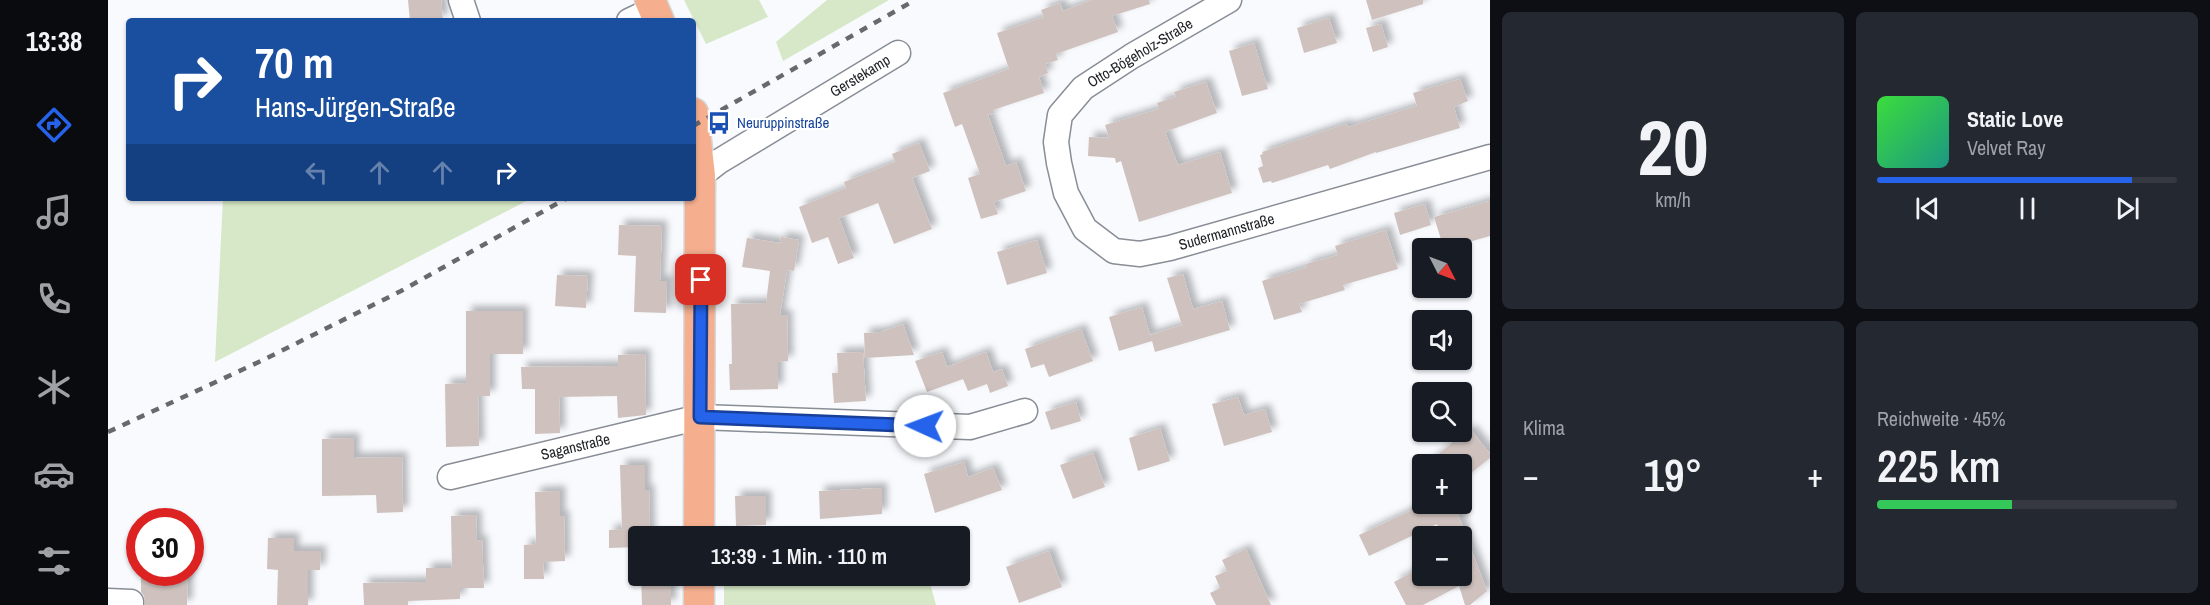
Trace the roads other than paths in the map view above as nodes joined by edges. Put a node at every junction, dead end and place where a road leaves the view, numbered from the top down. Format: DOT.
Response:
graph roads {
  1 [pos="461,0"];
  2 [pos="1229,0"];
  3 [pos="467,18"];
  4 [pos="898,53"];
  5 [pos="1060,115"];
  6 [pos="696,140"];
  7 [pos="1490,157"];
  8 [pos="700,176"];
  9 [pos="1025,411"];
  10 [pos="700,417"];
  11 [pos="450,477"];
  12 [pos="699,526"];
  13 [pos="699,586"];
  14 [pos="108,601"];
  15 [pos="130,605"];
  16 [pos="699,605"];
  1 -- 3 [label="street"];
  2 -- 5 [label="street, Otto-Bögeholz-Straße"];
  4 -- 8 [label="street, Gerstekamp"];
  5 -- 7 [label="street, Sudermannstraße"];
  6 -- 8 [label="main road"];
  8 -- 10 [label="main road"];
  9 -- 10 [label="street, Saganstraße"];
  10 -- 11 [label="street, Saganstraße"];
  10 -- 12 [label="main road"];
  13 -- 16 [label="main road"];
  14 -- 15 [label="street"];
}
